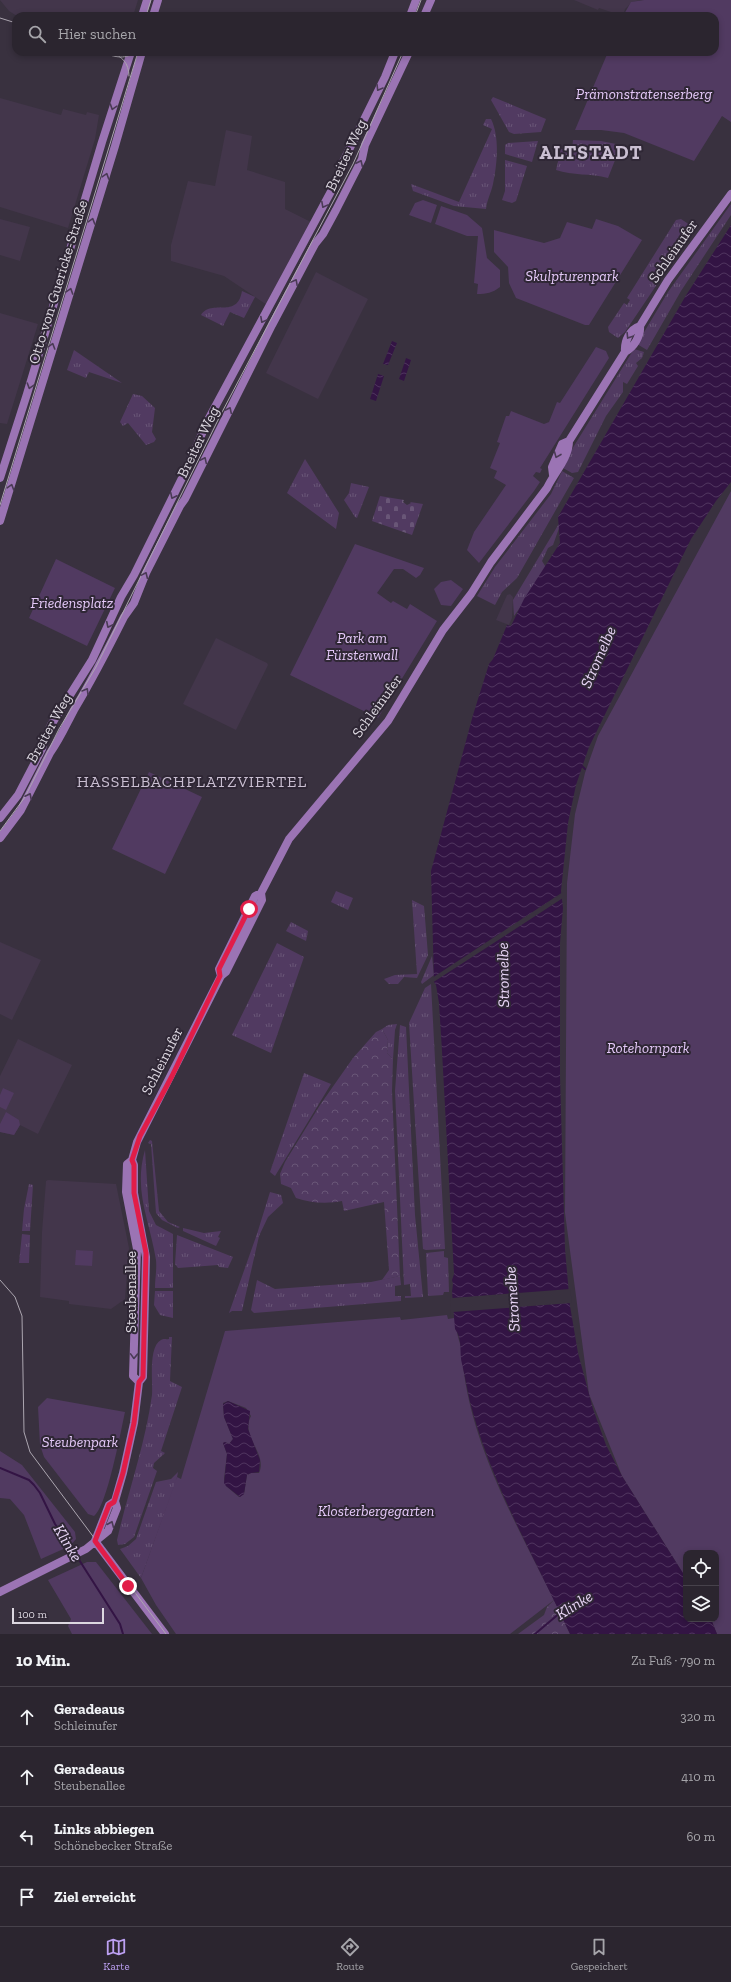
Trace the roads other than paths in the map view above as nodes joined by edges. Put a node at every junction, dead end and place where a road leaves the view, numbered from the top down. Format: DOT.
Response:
graph roads {
  1 [pos="147,0"];
  2 [pos="158,0"];
  3 [pos="416,0"];
  4 [pos="431,0"];
  5 [pos="143,12"];
  6 [pos="154,12"];
  7 [pos="412,12"];
  8 [pos="426,12"];
  9 [pos="130,56"];
  10 [pos="141,56"];
  11 [pos="393,56"];
  12 [pos="407,56"];
  13 [pos="731,194"];
  14 [pos="0,478"];
  15 [pos="0,521"];
  16 [pos="0,818"];
  17 [pos="0,838"];
  18 [pos="129,1178"];
  19 [pos="95,1541"];
  20 [pos="0,1592"];
  21 [pos="165,1634"];
  1 -- 5 [label="street"];
  2 -- 6 [label="street"];
  3 -- 7 [label="street"];
  4 -- 8 [label="street"];
  9 -- 14 [label="street, Otto-von-Guericke-Straße, one-way"];
  15 -- 10 [label="street, Otto-von-Guericke-Straße, one-way"];
  11 -- 16 [label="street, Breiter Weg, one-way"];
  17 -- 12 [label="street, Breiter Weg, one-way"];
  13 -- 18 [label="street, Schleinufer"];
  18 -- 19 [label="street, Steubenallee"];
  19 -- 20 [label="street, Steubenallee"];
  19 -- 21 [label="street"];
}
